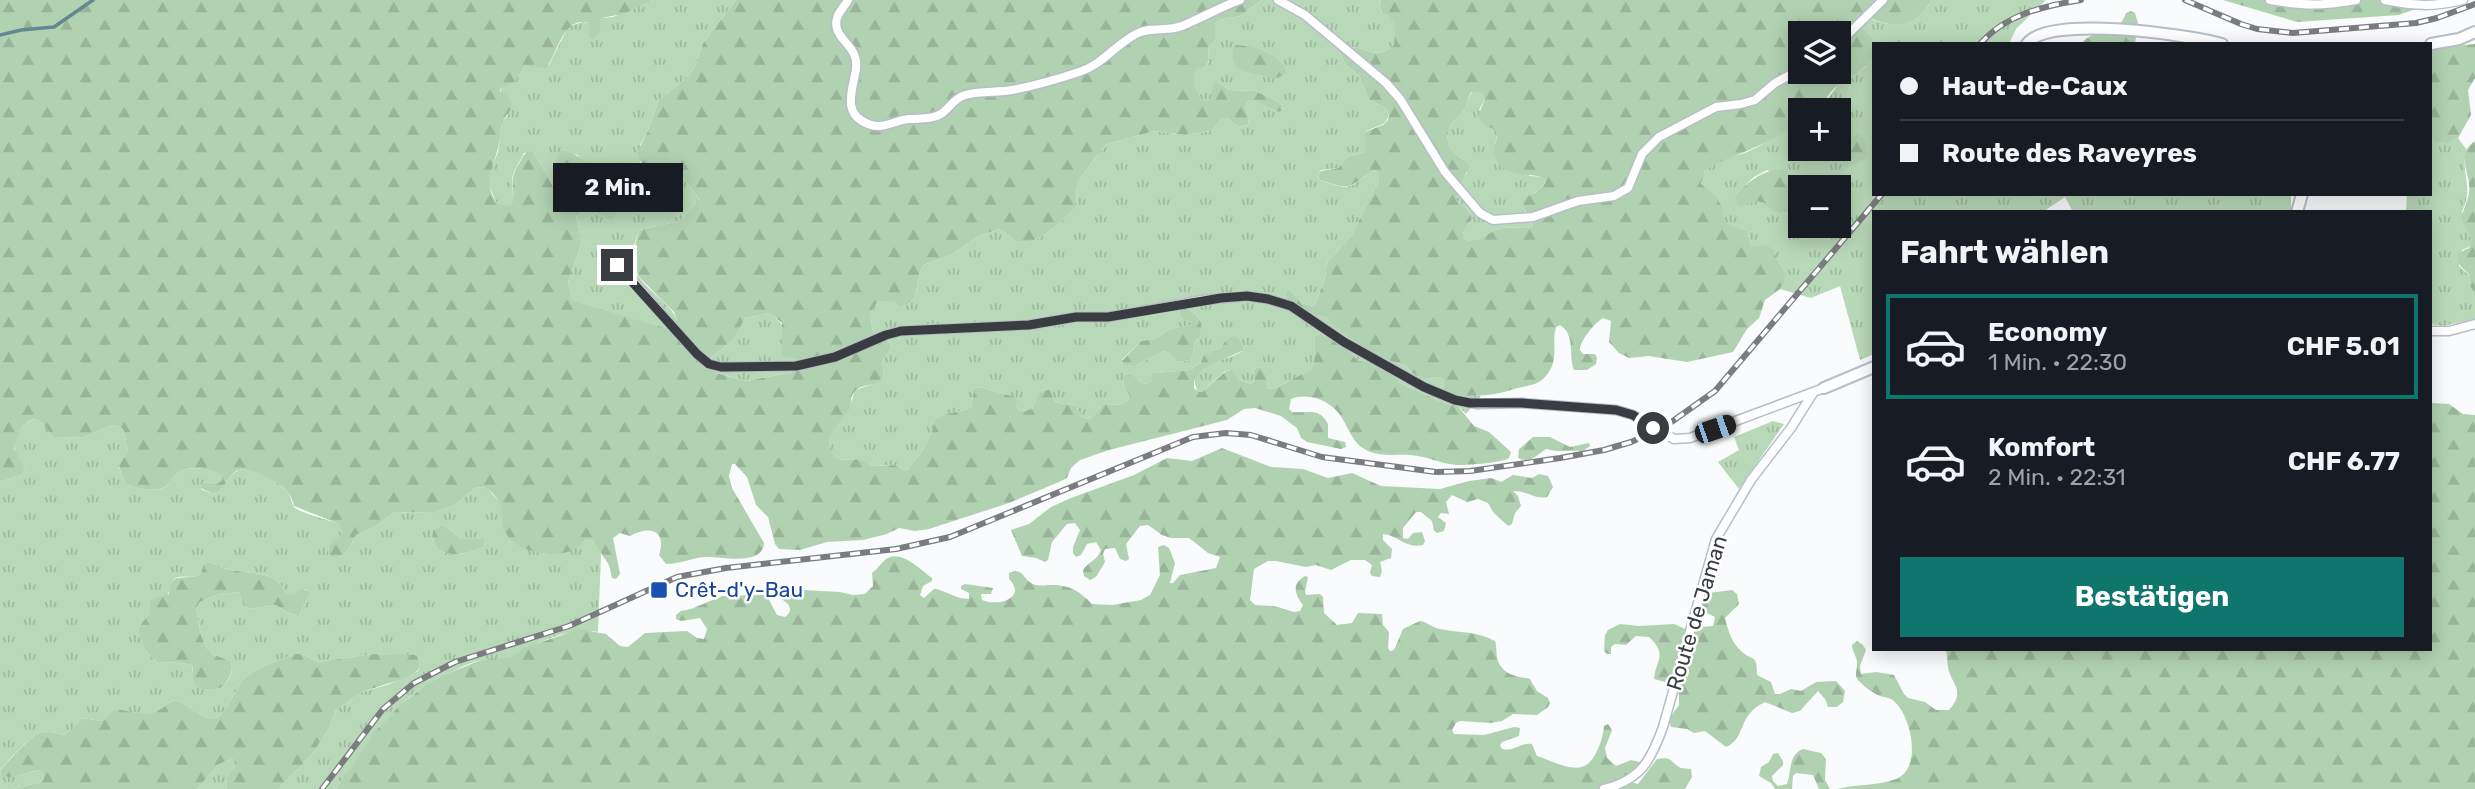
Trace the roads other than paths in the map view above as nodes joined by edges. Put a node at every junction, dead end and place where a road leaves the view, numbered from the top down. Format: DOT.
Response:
graph roads {
  1 [pos="848,0"];
  2 [pos="1240,0"];
  3 [pos="1278,0"];
  4 [pos="1883,0"];
  5 [pos="2270,0"];
  6 [pos="2356,0"];
  7 [pos="2385,0"];
  8 [pos="2463,0"];
  9 [pos="1851,31"];
  10 [pos="2475,32"];
  11 [pos="2028,42"];
  12 [pos="2213,42"];
  13 [pos="2432,44"];
  14 [pos="1788,76"];
  15 [pos="611,256"];
  16 [pos="2475,324"];
  17 [pos="2432,331"];
  18 [pos="1872,368"];
  19 [pos="1818,391"];
  20 [pos="1604,789"];
  1 -- 2 [label="street"];
  3 -- 14 [label="street"];
  4 -- 9 [label="street"];
  5 -- 6 [label="street"];
  7 -- 8 [label="street"];
  10 -- 13 [label="street"];
  11 -- 12 [label="street"];
  15 -- 19 [label="street"];
  16 -- 17 [label="street"];
  18 -- 19 [label="street"];
  19 -- 20 [label="street, Route de Jaman"];
}
